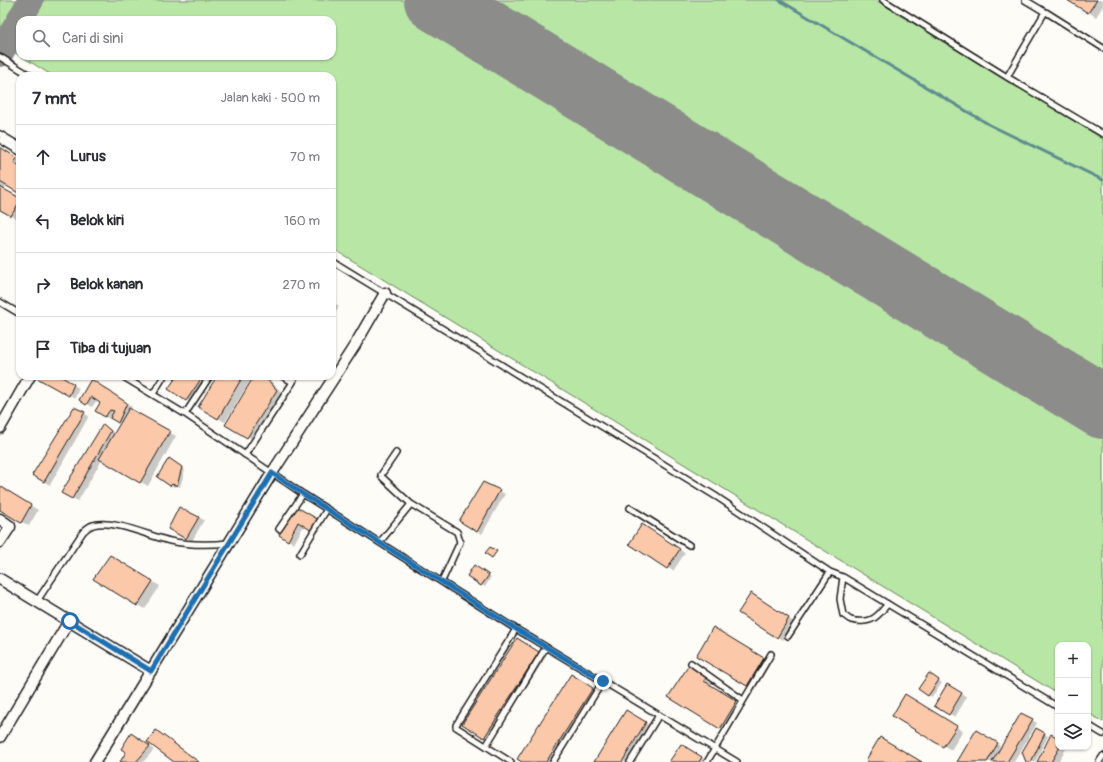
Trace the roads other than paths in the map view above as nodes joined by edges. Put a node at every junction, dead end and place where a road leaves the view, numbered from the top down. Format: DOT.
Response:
graph roads {
  1 [pos="883,0"];
  2 [pos="1025,0"];
  3 [pos="1045,12"];
  4 [pos="1103,48"];
  5 [pos="0,57"];
  6 [pos="24,72"];
  7 [pos="1007,77"];
  8 [pos="0,134"];
  9 [pos="1103,134"];
  10 [pos="0,140"];
  11 [pos="16,144"];
  12 [pos="16,150"];
  13 [pos="336,263"];
  14 [pos="385,293"];
  15 [pos="0,302"];
  16 [pos="16,312"];
  17 [pos="336,374"];
  18 [pos="28,380"];
  19 [pos="129,380"];
  20 [pos="162,380"];
  21 [pos="207,380"];
  22 [pos="289,380"];
  23 [pos="332,380"];
  24 [pos="293,382"];
  25 [pos="153,394"];
  26 [pos="185,414"];
  27 [pos="0,428"];
  28 [pos="396,454"];
  29 [pos="246,455"];
  30 [pos="272,473"];
  31 [pos="303,494"];
  32 [pos="411,504"];
  33 [pos="630,508"];
  34 [pos="327,509"];
  35 [pos="0,519"];
  36 [pos="279,528"];
  37 [pos="0,542"];
  38 [pos="380,542"];
  39 [pos="230,543"];
  40 [pos="690,546"];
  41 [pos="300,554"];
  42 [pos="830,572"];
  43 [pos="844,576"];
  44 [pos="0,579"];
  45 [pos="442,581"];
  46 [pos="37,601"];
  47 [pos="888,604"];
  48 [pos="70,621"];
  49 [pos="516,629"];
  50 [pos="788,636"];
  51 [pos="546,646"];
  52 [pos="771,654"];
  53 [pos="691,664"];
  54 [pos="151,671"];
  55 [pos="603,681"];
  56 [pos="743,700"];
  57 [pos="1055,705"];
  58 [pos="659,715"];
  59 [pos="1091,727"];
  60 [pos="1103,734"];
  61 [pos="0,737"];
  62 [pos="486,746"];
  63 [pos="714,748"];
  64 [pos="95,762"];
  65 [pos="511,762"];
  66 [pos="553,762"];
  67 [pos="630,762"];
  68 [pos="707,762"];
  69 [pos="737,762"];
  1 -- 7 [label="lane"];
  2 -- 3 [label="lane"];
  3 -- 4 [label="lane"];
  3 -- 7 [label="lane"];
  5 -- 6 [label="lane"];
  7 -- 9 [label="lane"];
  8 -- 11 [label="lane"];
  10 -- 12 [label="lane"];
  13 -- 14 [label="lane"];
  14 -- 17 [label="street"];
  14 -- 42 [label="lane"];
  15 -- 16 [label="lane"];
  18 -- 27 [label="street"];
  19 -- 25 [label="lane"];
  20 -- 25 [label="lane"];
  21 -- 26 [label="lane"];
  22 -- 24 [label="lane"];
  23 -- 30 [label="street"];
  24 -- 29 [label="lane"];
  25 -- 26 [label="lane"];
  26 -- 29 [label="lane"];
  28 -- 32 [label="lane"];
  29 -- 30 [label="lane"];
  30 -- 31 [label="lane"];
  30 -- 39 [label="street"];
  31 -- 34 [label="lane"];
  31 -- 36 [label="lane"];
  32 -- 38 [label="lane"];
  32 -- 45 [label="lane"];
  33 -- 40 [label="lane"];
  34 -- 38 [label="lane"];
  34 -- 41 [label="lane"];
  35 -- 37 [label="street"];
  38 -- 45 [label="lane"];
  39 -- 46 [label="lane"];
  39 -- 54 [label="street"];
  42 -- 43 [label="lane"];
  42 -- 50 [label="lane"];
  43 -- 47 [label="lane"];
  43 -- 47 [label="lane"];
  44 -- 46 [label="street"];
  45 -- 49 [label="lane"];
  46 -- 48 [label="street"];
  47 -- 57 [label="lane"];
  48 -- 54 [label="street"];
  48 -- 61 [label="street"];
  49 -- 51 [label="lane"];
  49 -- 62 [label="lane"];
  51 -- 55 [label="lane"];
  51 -- 62 [label="lane"];
  52 -- 56 [label="lane"];
  53 -- 56 [label="lane"];
  54 -- 64 [label="street"];
  55 -- 58 [label="lane"];
  55 -- 66 [label="lane"];
  56 -- 63 [label="lane"];
  58 -- 63 [label="lane"];
  58 -- 67 [label="lane"];
  59 -- 60 [label="lane"];
  62 -- 65 [label="lane"];
  63 -- 68 [label="lane"];
  63 -- 69 [label="lane"];
}
